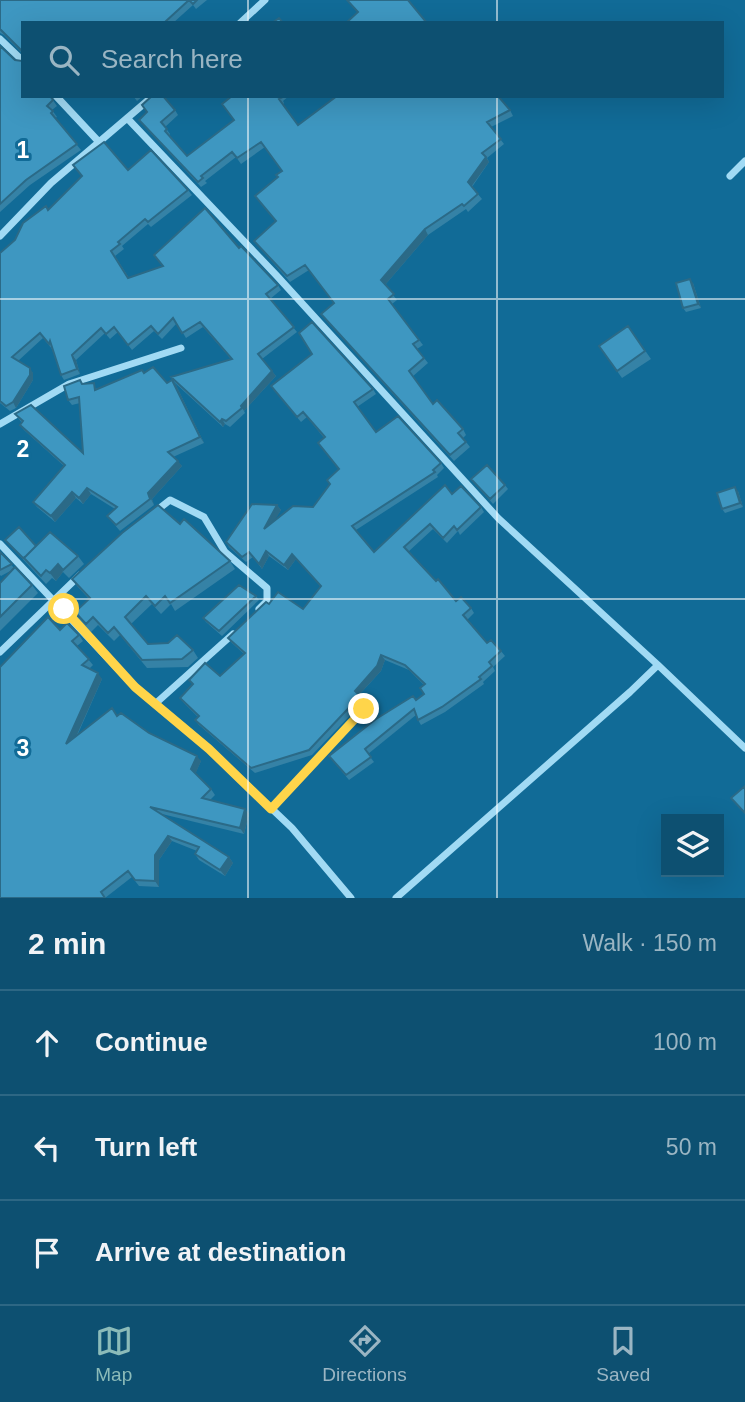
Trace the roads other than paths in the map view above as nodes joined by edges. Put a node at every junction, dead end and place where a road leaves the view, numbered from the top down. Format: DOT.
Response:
graph roads {
  1 [pos="265,0"];
  2 [pos="242,21"];
  3 [pos="0,39"];
  4 [pos="21,59"];
  5 [pos="58,98"];
  6 [pos="151,98"];
  7 [pos="127,118"];
  8 [pos="100,142"];
  9 [pos="745,161"];
  10 [pos="730,176"];
  11 [pos="0,236"];
  12 [pos="181,348"];
  13 [pos="0,424"];
  14 [pos="149,516"];
  15 [pos="0,544"];
  16 [pos="91,565"];
  17 [pos="55,600"];
  18 [pos="257,611"];
  19 [pos="237,630"];
  20 [pos="0,652"];
  21 [pos="658,665"];
  22 [pos="155,704"];
  23 [pos="364,709"];
  24 [pos="745,748"];
  25 [pos="271,809"];
  26 [pos="351,898"];
  27 [pos="396,898"];
  1 -- 2 [label="street"];
  3 -- 4 [label="street"];
  5 -- 8 [label="street"];
  6 -- 7 [label="street"];
  7 -- 8 [label="street"];
  7 -- 21 [label="street"];
  8 -- 11 [label="street"];
  9 -- 10 [label="street"];
  12 -- 13 [label="street"];
  14 -- 18 [label="street"];
  15 -- 17 [label="street"];
  16 -- 17 [label="street"];
  17 -- 20 [label="street"];
  17 -- 22 [label="street"];
  19 -- 22 [label="street"];
  21 -- 24 [label="street"];
  21 -- 27 [label="street"];
  22 -- 25 [label="street"];
  23 -- 25 [label="street"];
  25 -- 26 [label="street"];
}
